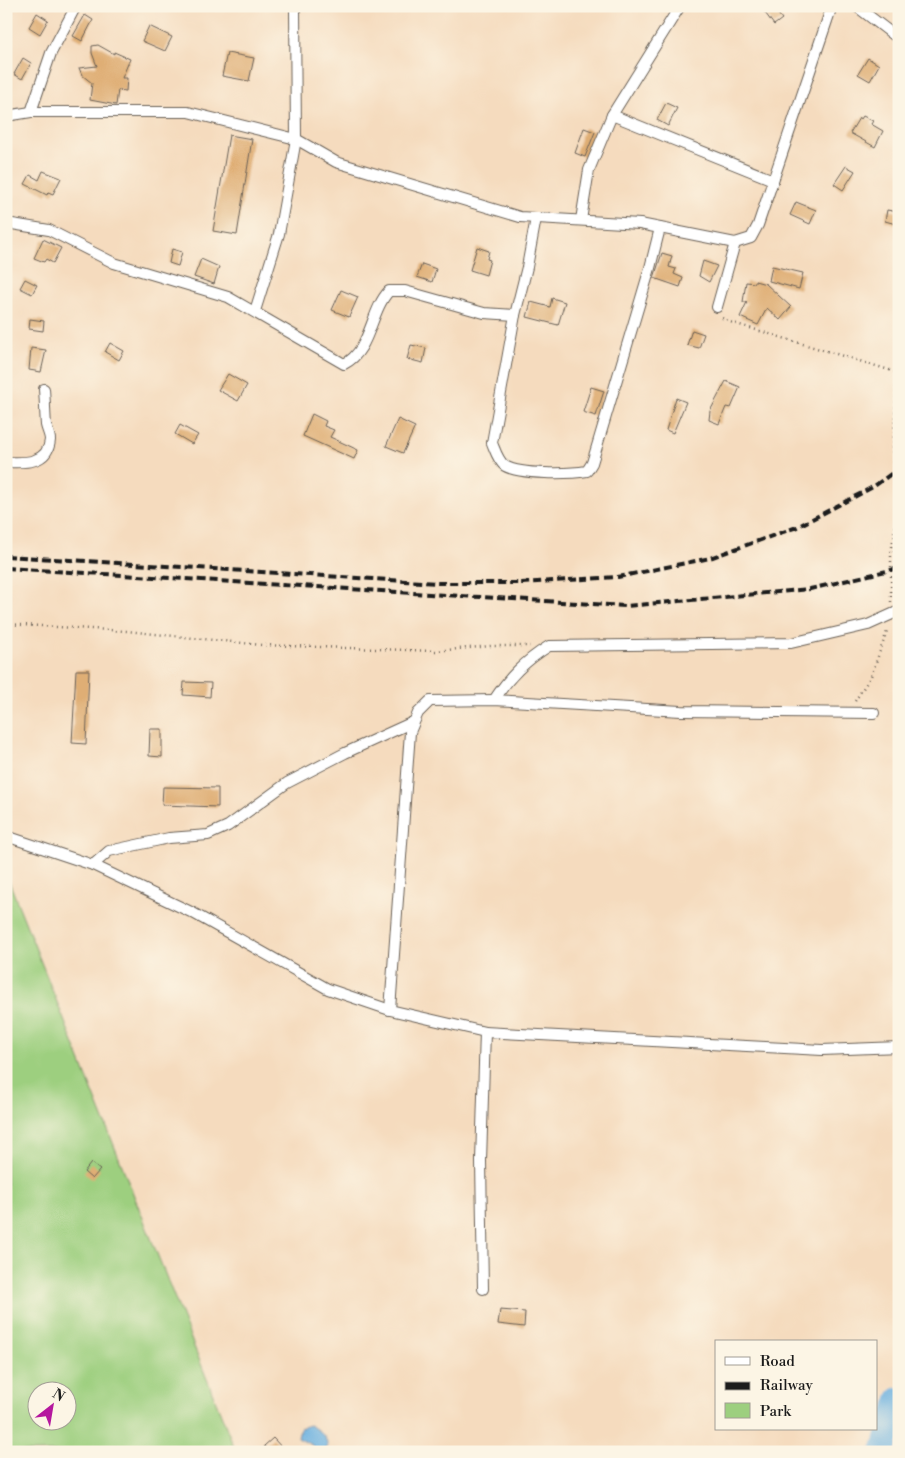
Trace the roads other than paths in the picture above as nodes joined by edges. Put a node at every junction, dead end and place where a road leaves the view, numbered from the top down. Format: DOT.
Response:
graph roads {
  1 [pos="76,6"];
  2 [pos="295,6"];
  3 [pos="680,6"];
  4 [pos="832,6"];
  5 [pos="856,6"];
  6 [pos="899,39"];
  7 [pos="31,112"];
  8 [pos="612,114"];
  9 [pos="6,116"];
  10 [pos="296,139"];
  11 [pos="773,180"];
  12 [pos="536,218"];
  13 [pos="581,220"];
  14 [pos="6,223"];
  15 [pos="660,228"];
  16 [pos="735,243"];
  17 [pos="717,307"];
  18 [pos="255,311"];
  19 [pos="515,316"];
  20 [pos="44,389"];
  21 [pos="6,462"];
  22 [pos="896,612"];
  23 [pos="494,700"];
  24 [pos="874,713"];
  25 [pos="414,722"];
  26 [pos="6,836"];
  27 [pos="93,865"];
  28 [pos="390,1010"];
  29 [pos="485,1032"];
  30 [pos="899,1046"];
  31 [pos="483,1288"];
  1 -- 7 [label="street"];
  2 -- 10 [label="street"];
  3 -- 8 [label="street"];
  4 -- 11 [label="street"];
  5 -- 6 [label="street"];
  7 -- 9 [label="street"];
  7 -- 10 [label="street"];
  8 -- 11 [label="street"];
  8 -- 13 [label="street"];
  10 -- 12 [label="street"];
  10 -- 18 [label="street"];
  11 -- 16 [label="street"];
  12 -- 13 [label="street"];
  12 -- 19 [label="street"];
  13 -- 15 [label="street"];
  14 -- 18 [label="street"];
  15 -- 16 [label="street"];
  15 -- 19 [label="street"];
  16 -- 17 [label="street"];
  18 -- 19 [label="street"];
  20 -- 21 [label="street"];
  22 -- 23 [label="street"];
  23 -- 24 [label="street"];
  23 -- 25 [label="street"];
  25 -- 27 [label="street"];
  25 -- 28 [label="street"];
  26 -- 27 [label="street"];
  27 -- 28 [label="street"];
  28 -- 29 [label="street"];
  29 -- 30 [label="street"];
  29 -- 31 [label="street"];
}
